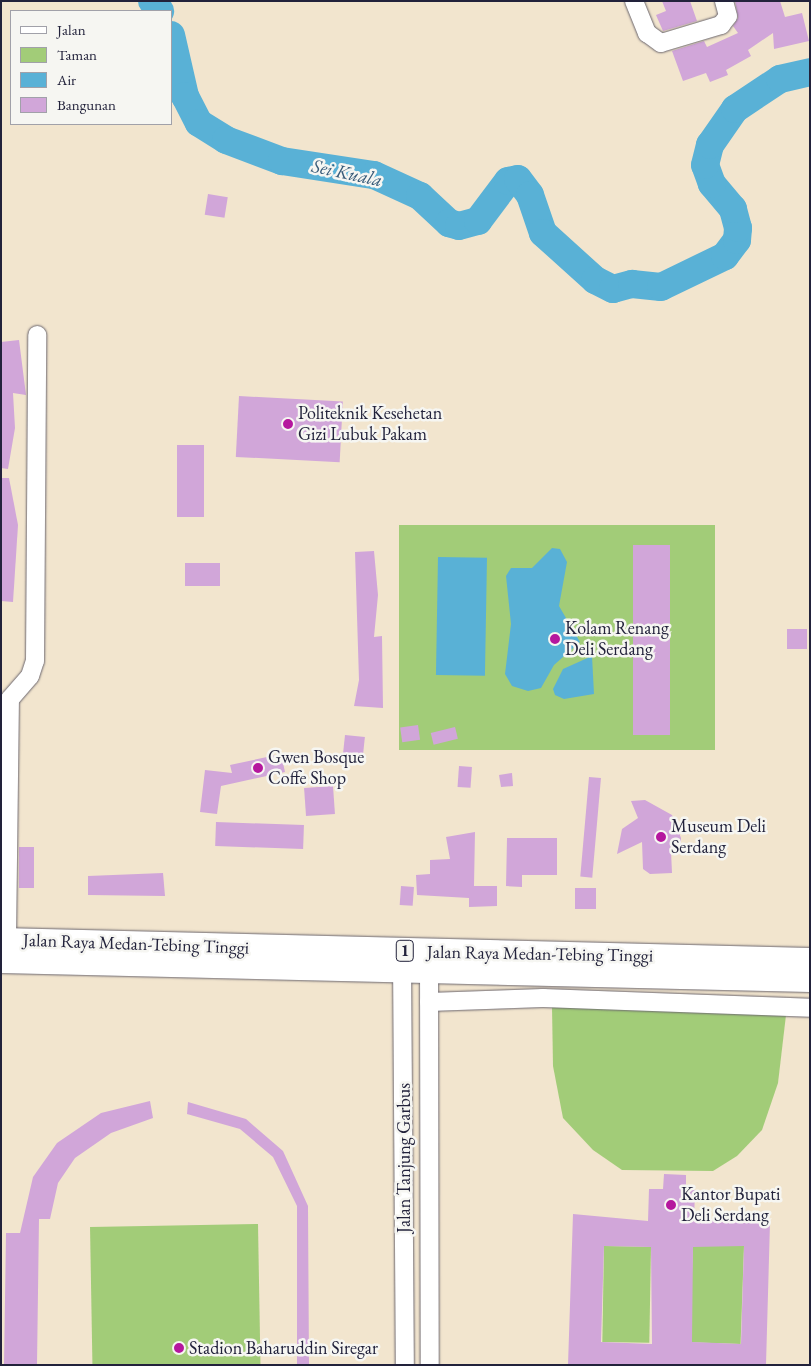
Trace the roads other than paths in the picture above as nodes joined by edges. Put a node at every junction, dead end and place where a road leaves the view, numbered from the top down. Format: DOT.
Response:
graph roads {
  1 [pos="634,1"];
  2 [pos="724,1"];
  3 [pos="37,335"];
  4 [pos="3,947"];
  5 [pos="810,960"];
  6 [pos="402,961"];
  7 [pos="428,961"];
  8 [pos="810,979"];
  9 [pos="428,1002"];
  10 [pos="810,1008"];
  11 [pos="405,1365"];
  12 [pos="430,1365"];
  1 -- 2 [label="street"];
  3 -- 4 [label="street"];
  4 -- 6 [label="highway, Jalan Raya Medan-Tebing Tinggi / 1"];
  5 -- 7 [label="highway, Jalan Raya Medan-Tebing Tinggi / 1"];
  6 -- 7 [label="highway, Jalan Raya Medan-Tebing Tinggi / 1"];
  6 -- 11 [label="street, Jalan Tanjung Garbus"];
  7 -- 8 [label="highway, Jalan Raya Medan-Tebing Tinggi / 1"];
  7 -- 9 [label="street, Jalan Tanjung Garbus"];
  9 -- 10 [label="street"];
  9 -- 12 [label="street, Jalan Tanjung Garbus"];
}
